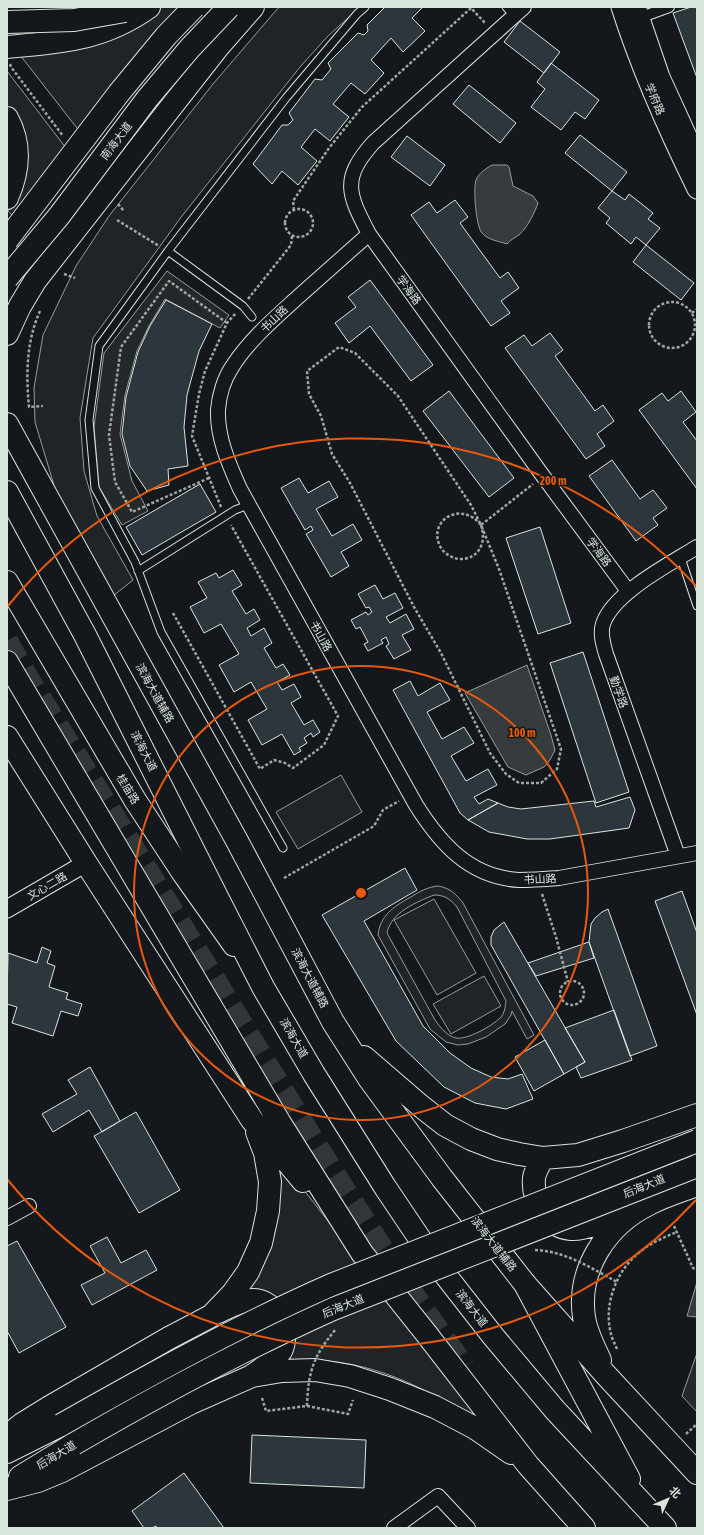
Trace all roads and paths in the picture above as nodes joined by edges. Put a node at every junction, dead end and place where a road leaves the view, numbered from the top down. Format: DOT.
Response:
graph roads {
  1 [pos="149,7"];
  2 [pos="194,7"];
  3 [pos="229,7"];
  4 [pos="253,7"];
  5 [pos="365,7"];
  6 [pos="621,7"];
  7 [pos="669,7"];
  8 [pos="131,9"];
  9 [pos="515,10"];
  10 [pos="637,12"];
  11 [pos="491,18"];
  12 [pos="7,22"];
  13 [pos="8,53"];
  14 [pos="7,118"];
  15 [pos="63,136"];
  16 [pos="697,158"];
  17 [pos="697,189"];
  18 [pos="7,198"];
  19 [pos="294,210"];
  20 [pos="117,220"];
  21 [pos="369,234"];
  22 [pos="292,236"];
  23 [pos="7,240"];
  24 [pos="168,251"];
  25 [pos="7,278"];
  26 [pos="60,278"];
  27 [pos="75,278"];
  28 [pos="243,306"];
  29 [pos="41,309"];
  30 [pos="697,309"];
  31 [pos="692,313"];
  32 [pos="252,317"];
  33 [pos="227,323"];
  34 [pos="7,334"];
  35 [pos="43,406"];
  36 [pos="8,424"];
  37 [pos="543,476"];
  38 [pos="209,478"];
  39 [pos="7,492"];
  40 [pos="248,505"];
  41 [pos="226,516"];
  42 [pos="481,525"];
  43 [pos="697,547"];
  44 [pos="680,558"];
  45 [pos="138,571"];
  46 [pos="7,582"];
  47 [pos="628,591"];
  48 [pos="697,606"];
  49 [pos="173,613"];
  50 [pos="7,662"];
  51 [pos="7,676"];
  52 [pos="31,704"];
  53 [pos="7,737"];
  54 [pos="410,795"];
  55 [pos="283,848"];
  56 [pos="697,853"];
  57 [pos="678,856"];
  58 [pos="86,863"];
  59 [pos="284,878"];
  60 [pos="537,880"];
  61 [pos="7,909"];
  62 [pos="568,982"];
  63 [pos="264,987"];
  64 [pos="334,1022"];
  65 [pos="697,1115"];
  66 [pos="252,1120"];
  67 [pos="697,1141"];
  68 [pos="543,1158"];
  69 [pos="697,1166"];
  70 [pos="697,1185"];
  71 [pos="649,1204"];
  72 [pos="28,1206"];
  73 [pos="7,1218"];
  74 [pos="674,1226"];
  75 [pos="677,1232"];
  76 [pos="532,1250"];
  77 [pos="362,1253"];
  78 [pos="697,1270"];
  79 [pos="617,1282"];
  80 [pos="525,1284"];
  81 [pos="211,1316"];
  82 [pos="337,1328"];
  83 [pos="617,1349"];
  84 [pos="605,1374"];
  85 [pos="252,1376"];
  86 [pos="262,1398"];
  87 [pos="353,1400"];
  88 [pos="307,1406"];
  89 [pos="697,1424"];
  90 [pos="685,1434"];
  91 [pos="7,1436"];
  92 [pos="7,1452"];
  93 [pos="528,1465"];
  94 [pos="697,1473"];
  95 [pos="7,1484"];
  96 [pos="7,1489"];
  97 [pos="643,1505"];
  98 [pos="394,1528"];
  99 [pos="468,1528"];
  100 [pos="584,1528"];
  101 [pos="665,1528"];
  1 -- 13 [label="main road"];
  2 -- 23 [label="main road, bridge"];
  3 -- 25 [label="main road, 南海大道, bridge"];
  4 -- 34 [label="main road"];
  5 -- 24 [label="lane"];
  6 -- 17 [label="main road, 学府路"];
  7 -- 10 [label="street"];
  8 -- 12 [label="main road, bridge"];
  9 -- 21 [label="street, 学海路"];
  10 -- 16 [label="main road, 学府路"];
  11 -- 19 [label="path"];
  13 -- 15 [label="path"];
  14 -- 18 [label="main road"];
  19 -- 22 [label="path"];
  19 -- 22 [label="path"];
  20 -- 24 [label="path"];
  21 -- 37 [label="street, 学海路"];
  21 -- 40 [label="street, 书山路"];
  22 -- 28 [label="path"];
  24 -- 28 [label="lane"];
  24 -- 45 [label="lane"];
  26 -- 27 [label="path"];
  28 -- 32 [label="lane"];
  28 -- 33 [label="path"];
  29 -- 35 [label="path"];
  30 -- 31 [label="path"];
  31 -- 31 [label="path"];
  33 -- 38 [label="path"];
  33 -- 38 [label="path"];
  36 -- 64 [label="main road, 滨海大道辅路"];
  37 -- 42 [label="path"];
  37 -- 47 [label="street, 学海路"];
  38 -- 41 [label="path"];
  39 -- 63 [label="main road, 滨海大道"];
  40 -- 41 [label="lane"];
  40 -- 54 [label="street, 书山路"];
  41 -- 45 [label="lane"];
  41 -- 49 [label="path"];
  42 -- 42 [label="path"];
  42 -- 42 [label="path"];
  43 -- 44 [label="street, 勤学路"];
  44 -- 47 [label="street, 勤学路"];
  44 -- 48 [label="lane"];
  45 -- 55 [label="lane"];
  46 -- 63 [label="main road, 桂庙路"];
  47 -- 57 [label="street, 勤学路"];
  50 -- 52 [label="main road"];
  51 -- 52 [label="main road"];
  52 -- 77 [label="main road"];
  53 -- 58 [label="main road"];
  54 -- 59 [label="path"];
  54 -- 60 [label="street, 书山路"];
  56 -- 57 [label="street"];
  57 -- 60 [label="street, 书山路"];
  58 -- 61 [label="street, 文心二路"];
  58 -- 66 [label="main road"];
  60 -- 62 [label="path"];
  62 -- 62 [label="path"];
  63 -- 97 [label="main road, 滨海大道"];
  64 -- 68 [label="main road"];
  64 -- 80 [label="main road, 滨海大道辅路"];
  65 -- 68 [label="main road"];
  66 -- 77 [label="main road"];
  66 -- 81 [label="main road"];
  67 -- 92 [label="main road, 后海大道, bridge"];
  68 -- 71 [label="main road"];
  69 -- 95 [label="main road, 后海大道, bridge"];
  70 -- 71 [label="main road"];
  71 -- 84 [label="main road"];
  72 -- 73 [label="street"];
  74 -- 75 [label="path"];
  75 -- 78 [label="path"];
  75 -- 79 [label="path"];
  76 -- 79 [label="path, bridge"];
  77 -- 93 [label="main road"];
  79 -- 83 [label="path"];
  80 -- 84 [label="main road, 滨海大道辅路"];
  80 -- 97 [label="main road"];
  81 -- 85 [label="main road"];
  81 -- 91 [label="main road"];
  82 -- 88 [label="path, bridge"];
  84 -- 94 [label="main road, 滨海大道辅路"];
  85 -- 93 [label="main road"];
  85 -- 96 [label="main road"];
  86 -- 88 [label="path"];
  87 -- 88 [label="path"];
  89 -- 90 [label="path"];
  93 -- 100 [label="main road"];
  97 -- 101 [label="main road, 滨海大道"];
  98 -- 99 [label="street"];
}
